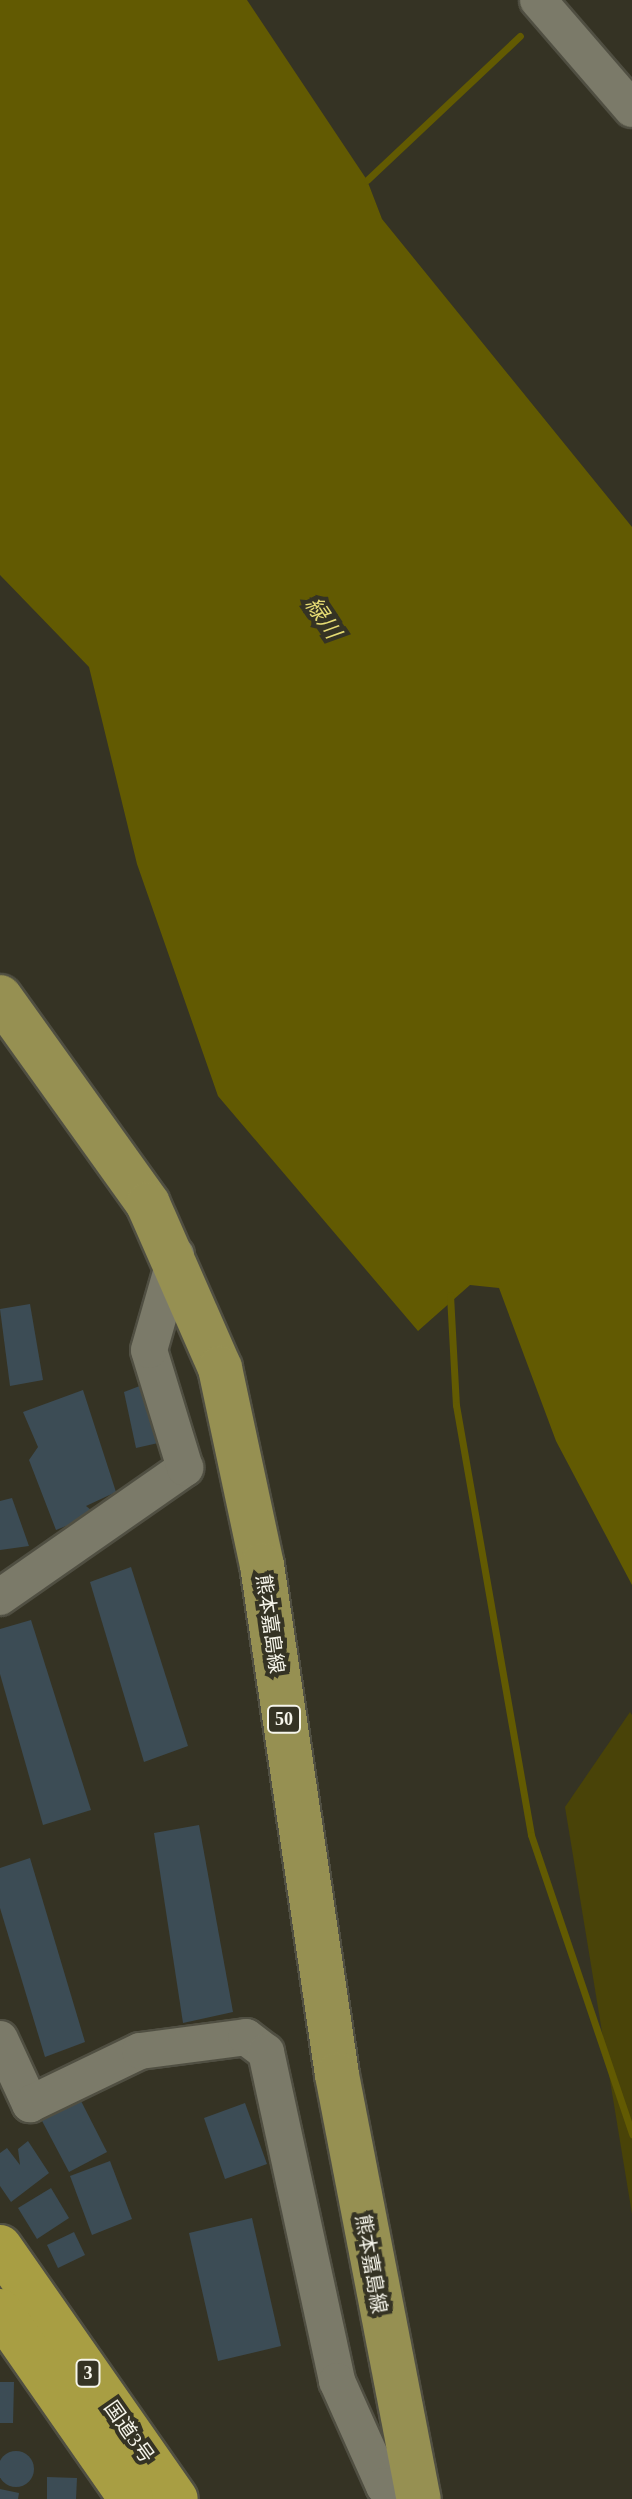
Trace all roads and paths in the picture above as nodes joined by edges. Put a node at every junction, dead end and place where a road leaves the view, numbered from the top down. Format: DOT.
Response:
graph roads {
  1 [pos="538,0"];
  2 [pos="632,109"];
  3 [pos="0,997"];
  4 [pos="176,1255"];
  5 [pos="0,1597"];
  6 [pos="0,2039"];
  7 [pos="0,2247"];
  8 [pos="0,2311"];
  9 [pos="131,2499"];
  10 [pos="176,2499"];
  11 [pos="416,2499"];
  1 -- 2 [label="street"];
  3 -- 4 [label="main road, 熊本嘉島線 / 50"];
  4 -- 5 [label="street"];
  4 -- 11 [label="main road, 熊本嘉島線 / 50"];
  6 -- 11 [label="street"];
  7 -- 10 [label="highway, 国道3号 / 3"];
  8 -- 9 [label="highway, 国道3号 / 3"];
}
